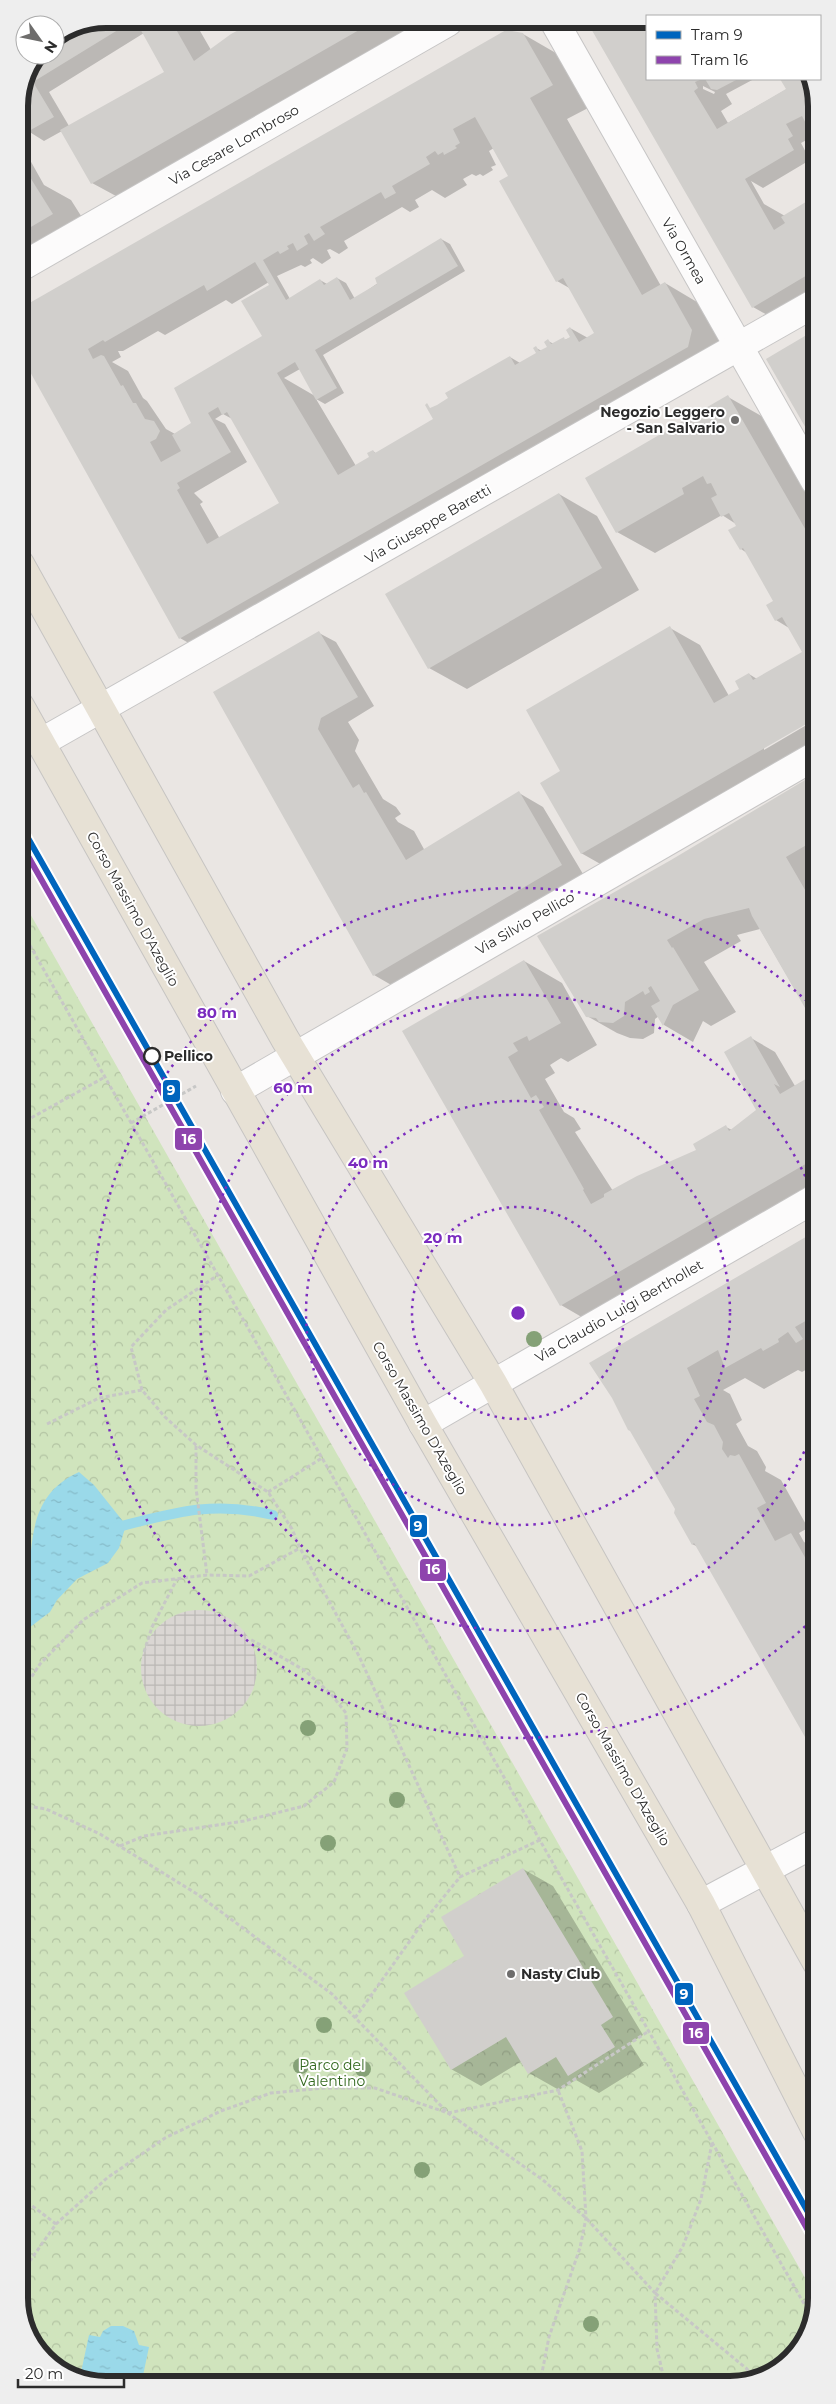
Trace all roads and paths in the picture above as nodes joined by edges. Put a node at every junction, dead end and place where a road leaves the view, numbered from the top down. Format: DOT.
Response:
graph roads {
  1 [pos="438,28"];
  2 [pos="558,28"];
  3 [pos="28,263"];
  4 [pos="808,307"];
  5 [pos="739,347"];
  6 [pos="808,469"];
  7 [pos="28,579"];
  8 [pos="100,710"];
  9 [pos="28,721"];
  10 [pos="40,743"];
  11 [pos="808,760"];
  12 [pos="28,942"];
  13 [pos="296,1056"];
  14 [pos="105,1077"];
  15 [pos="235,1091"];
  16 [pos="28,1120"];
  17 [pos="808,1203"];
  18 [pos="218,1275"];
  19 [pos="493,1383"];
  20 [pos="142,1390"];
  21 [pos="47,1424"];
  22 [pos="423,1424"];
  23 [pos="196,1445"];
  24 [pos="322,1458"];
  25 [pos="268,1492"];
  26 [pos="300,1548"];
  27 [pos="208,1574"];
  28 [pos="177,1579"];
  29 [pos="250,1639"];
  30 [pos="144,1652"];
  31 [pos="28,1682"];
  32 [pos="28,1806"];
  33 [pos="540,1840"];
  34 [pos="120,1846"];
  35 [pos="808,1847"];
  36 [pos="766,1871"];
  37 [pos="460,1877"];
  38 [pos="702,1904"];
  39 [pos="808,1947"];
  40 [pos="356,2018"];
  41 [pos="649,2031"];
  42 [pos="558,2090"];
  43 [pos="448,2113"];
  44 [pos="808,2114"];
  45 [pos="712,2142"];
  46 [pos="28,2203"];
  47 [pos="586,2218"];
  48 [pos="56,2224"];
  49 [pos="28,2264"];
  50 [pos="655,2293"];
  51 [pos="808,2310"];
  52 [pos="750,2374"];
  53 [pos="541,2376"];
  54 [pos="663,2376"];
  1 -- 3 [label="street, Via Cesare Lombroso"];
  2 -- 5 [label="street, Via Ormea"];
  4 -- 5 [label="street, Via Giuseppe Baretti"];
  5 -- 6 [label="street, Via Ormea"];
  5 -- 8 [label="street, Via Giuseppe Baretti"];
  7 -- 8 [label="main road"];
  8 -- 10 [label="street, Via Giuseppe Baretti"];
  8 -- 13 [label="main road"];
  9 -- 10 [label="main road, Corso Massimo D'Azeglio"];
  10 -- 15 [label="main road, Corso Massimo D'Azeglio"];
  11 -- 13 [label="street, Via Silvio Pellico"];
  12 -- 14 [label="path"];
  13 -- 15 [label="street, Via Silvio Pellico"];
  13 -- 19 [label="main road"];
  14 -- 16 [label="path"];
  14 -- 18 [label="path"];
  15 -- 22 [label="main road, Corso Massimo D'Azeglio"];
  17 -- 19 [label="street, Via Claudio Luigi Berthollet"];
  18 -- 20 [label="path"];
  18 -- 24 [label="path"];
  19 -- 22 [label="street, Via Claudio Luigi Berthollet"];
  19 -- 36 [label="main road"];
  20 -- 21 [label="path"];
  20 -- 23 [label="path"];
  22 -- 38 [label="main road, Corso Massimo D'Azeglio"];
  23 -- 25 [label="path"];
  23 -- 27 [label="path"];
  24 -- 25 [label="path"];
  24 -- 33 [label="path"];
  25 -- 26 [label="path"];
  26 -- 27 [label="path"];
  26 -- 37 [label="path"];
  27 -- 28 [label="path"];
  28 -- 30 [label="path"];
  28 -- 31 [label="path"];
  29 -- 34 [label="path"];
  32 -- 34 [label="path"];
  33 -- 37 [label="path"];
  33 -- 41 [label="path"];
  34 -- 40 [label="path"];
  35 -- 36 [label="street"];
  36 -- 38 [label="street"];
  36 -- 39 [label="main road"];
  37 -- 40 [label="path"];
  38 -- 44 [label="main road, Corso Massimo D'Azeglio"];
  40 -- 43 [label="path"];
  41 -- 42 [label="path"];
  41 -- 45 [label="path"];
  42 -- 43 [label="path"];
  42 -- 47 [label="path"];
  43 -- 47 [label="path"];
  43 -- 48 [label="path"];
  45 -- 50 [label="path"];
  45 -- 51 [label="path"];
  46 -- 48 [label="path"];
  47 -- 50 [label="path"];
  47 -- 53 [label="path"];
  48 -- 49 [label="path"];
  50 -- 52 [label="path"];
  50 -- 54 [label="path"];
}
